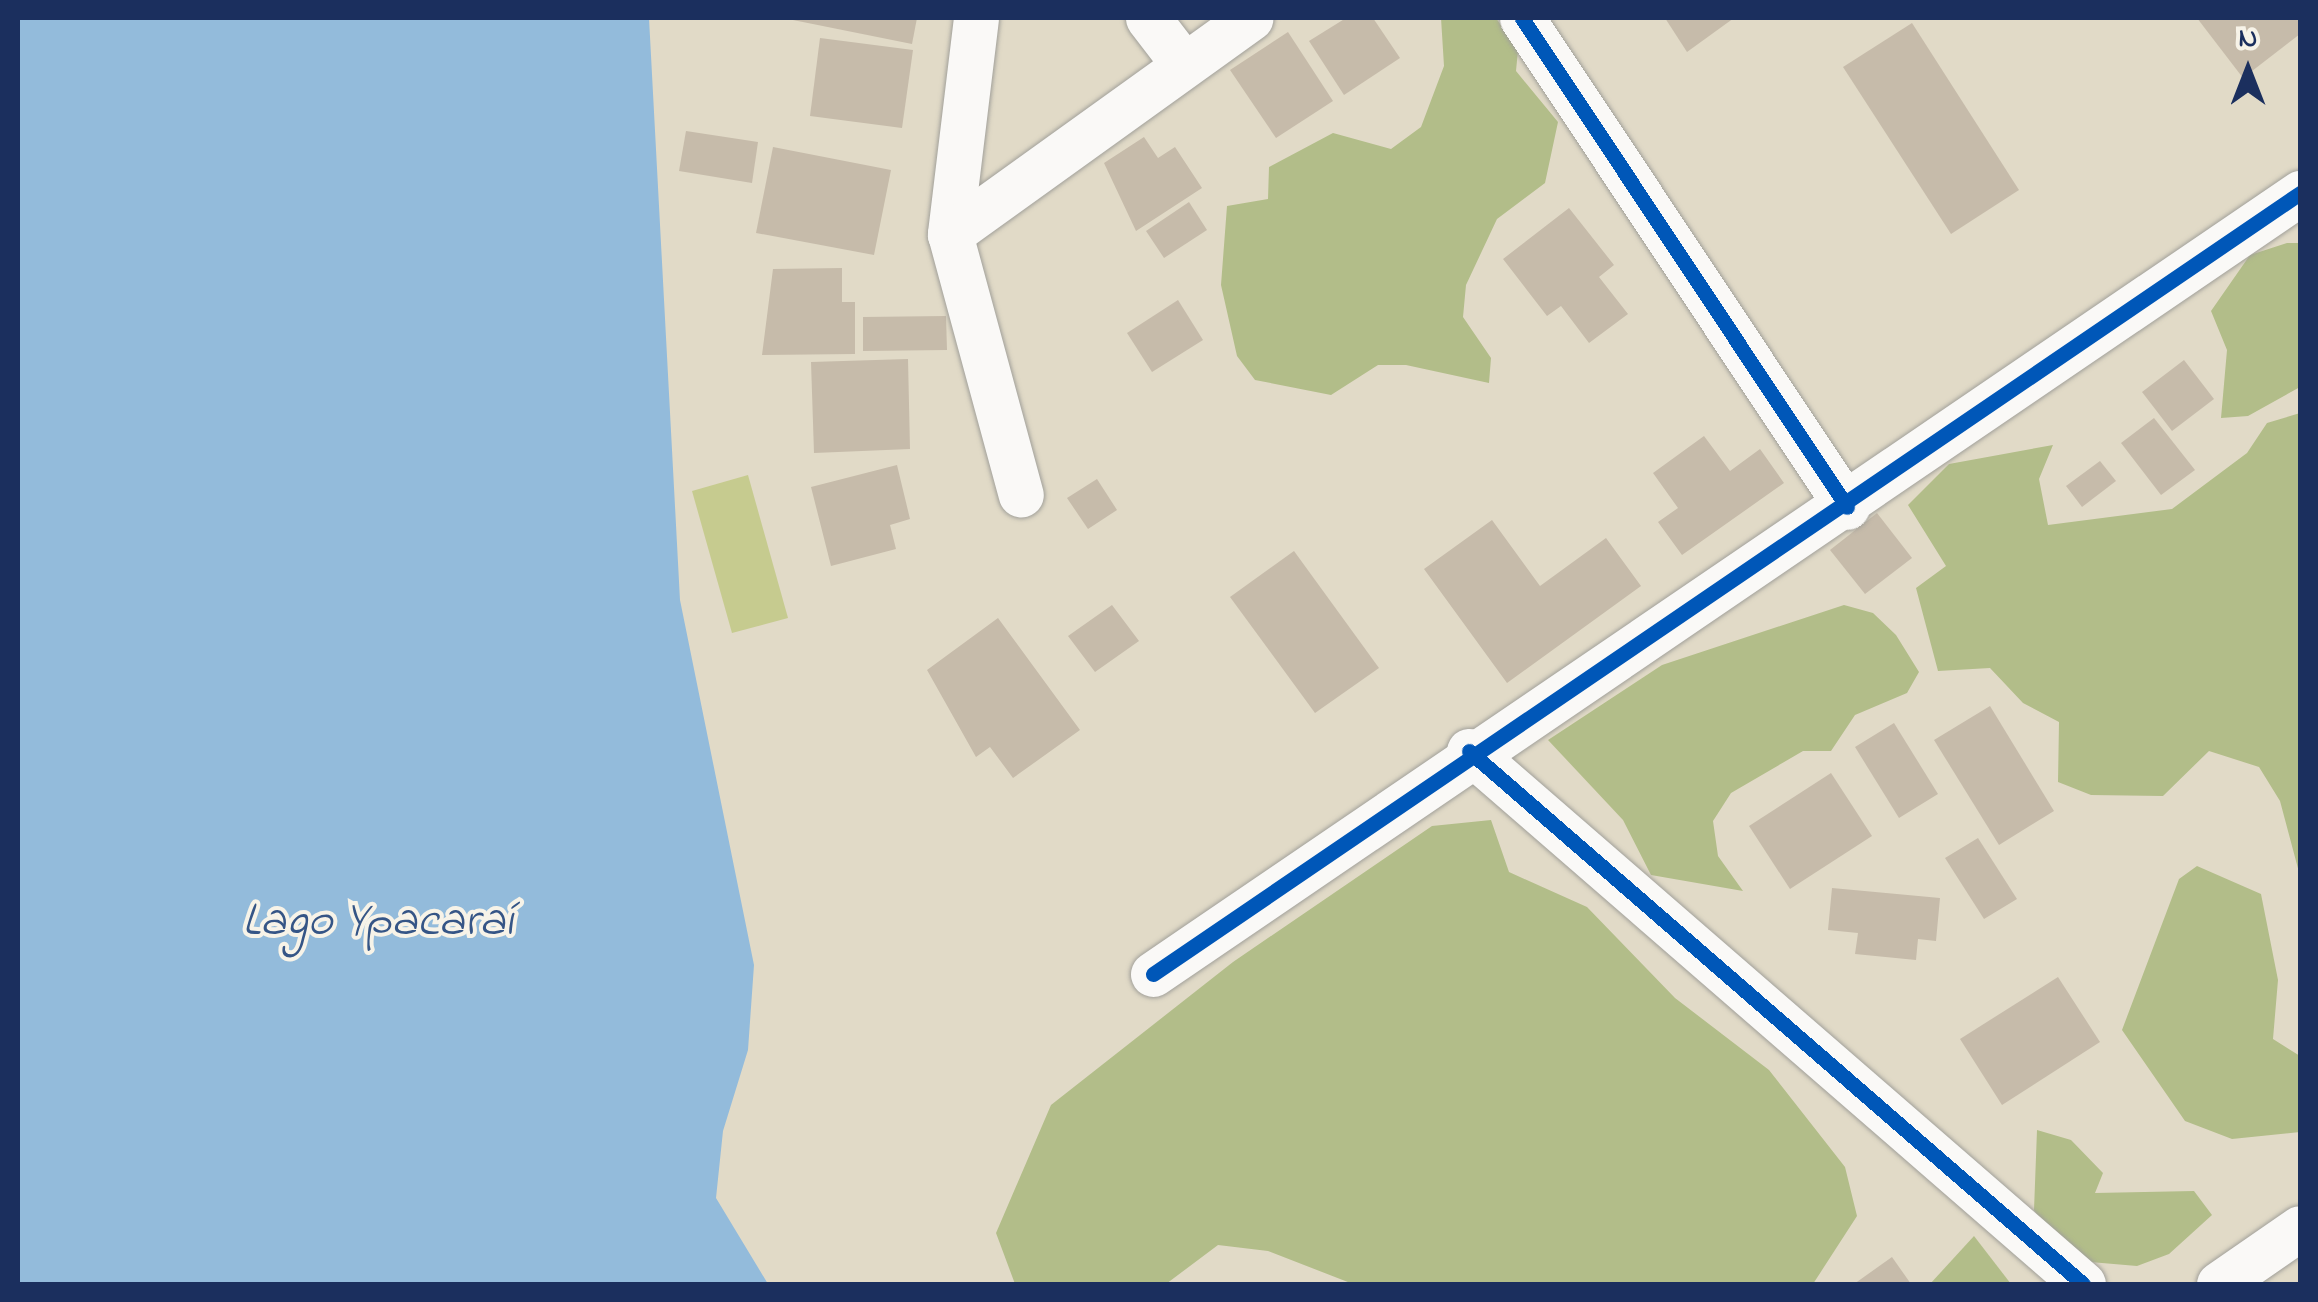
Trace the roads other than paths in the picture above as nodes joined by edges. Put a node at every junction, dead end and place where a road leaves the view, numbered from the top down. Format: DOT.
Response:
graph roads {
  1 [pos="976,18"];
  2 [pos="1148,18"];
  3 [pos="1250,18"];
  4 [pos="1522,18"];
  5 [pos="1184,66"];
  6 [pos="2300,193"];
  7 [pos="950,234"];
  8 [pos="1021,494"];
  9 [pos="1847,507"];
  10 [pos="1469,751"];
  11 [pos="1154,974"];
  12 [pos="2300,1228"];
  13 [pos="2083,1284"];
  14 [pos="2219,1284"];
  1 -- 7 [label="street"];
  2 -- 5 [label="street"];
  3 -- 5 [label="street"];
  4 -- 9 [label="street"];
  5 -- 7 [label="street"];
  6 -- 9 [label="street"];
  7 -- 8 [label="street"];
  9 -- 10 [label="street"];
  10 -- 11 [label="street"];
  10 -- 13 [label="street"];
  12 -- 14 [label="street"];
}
